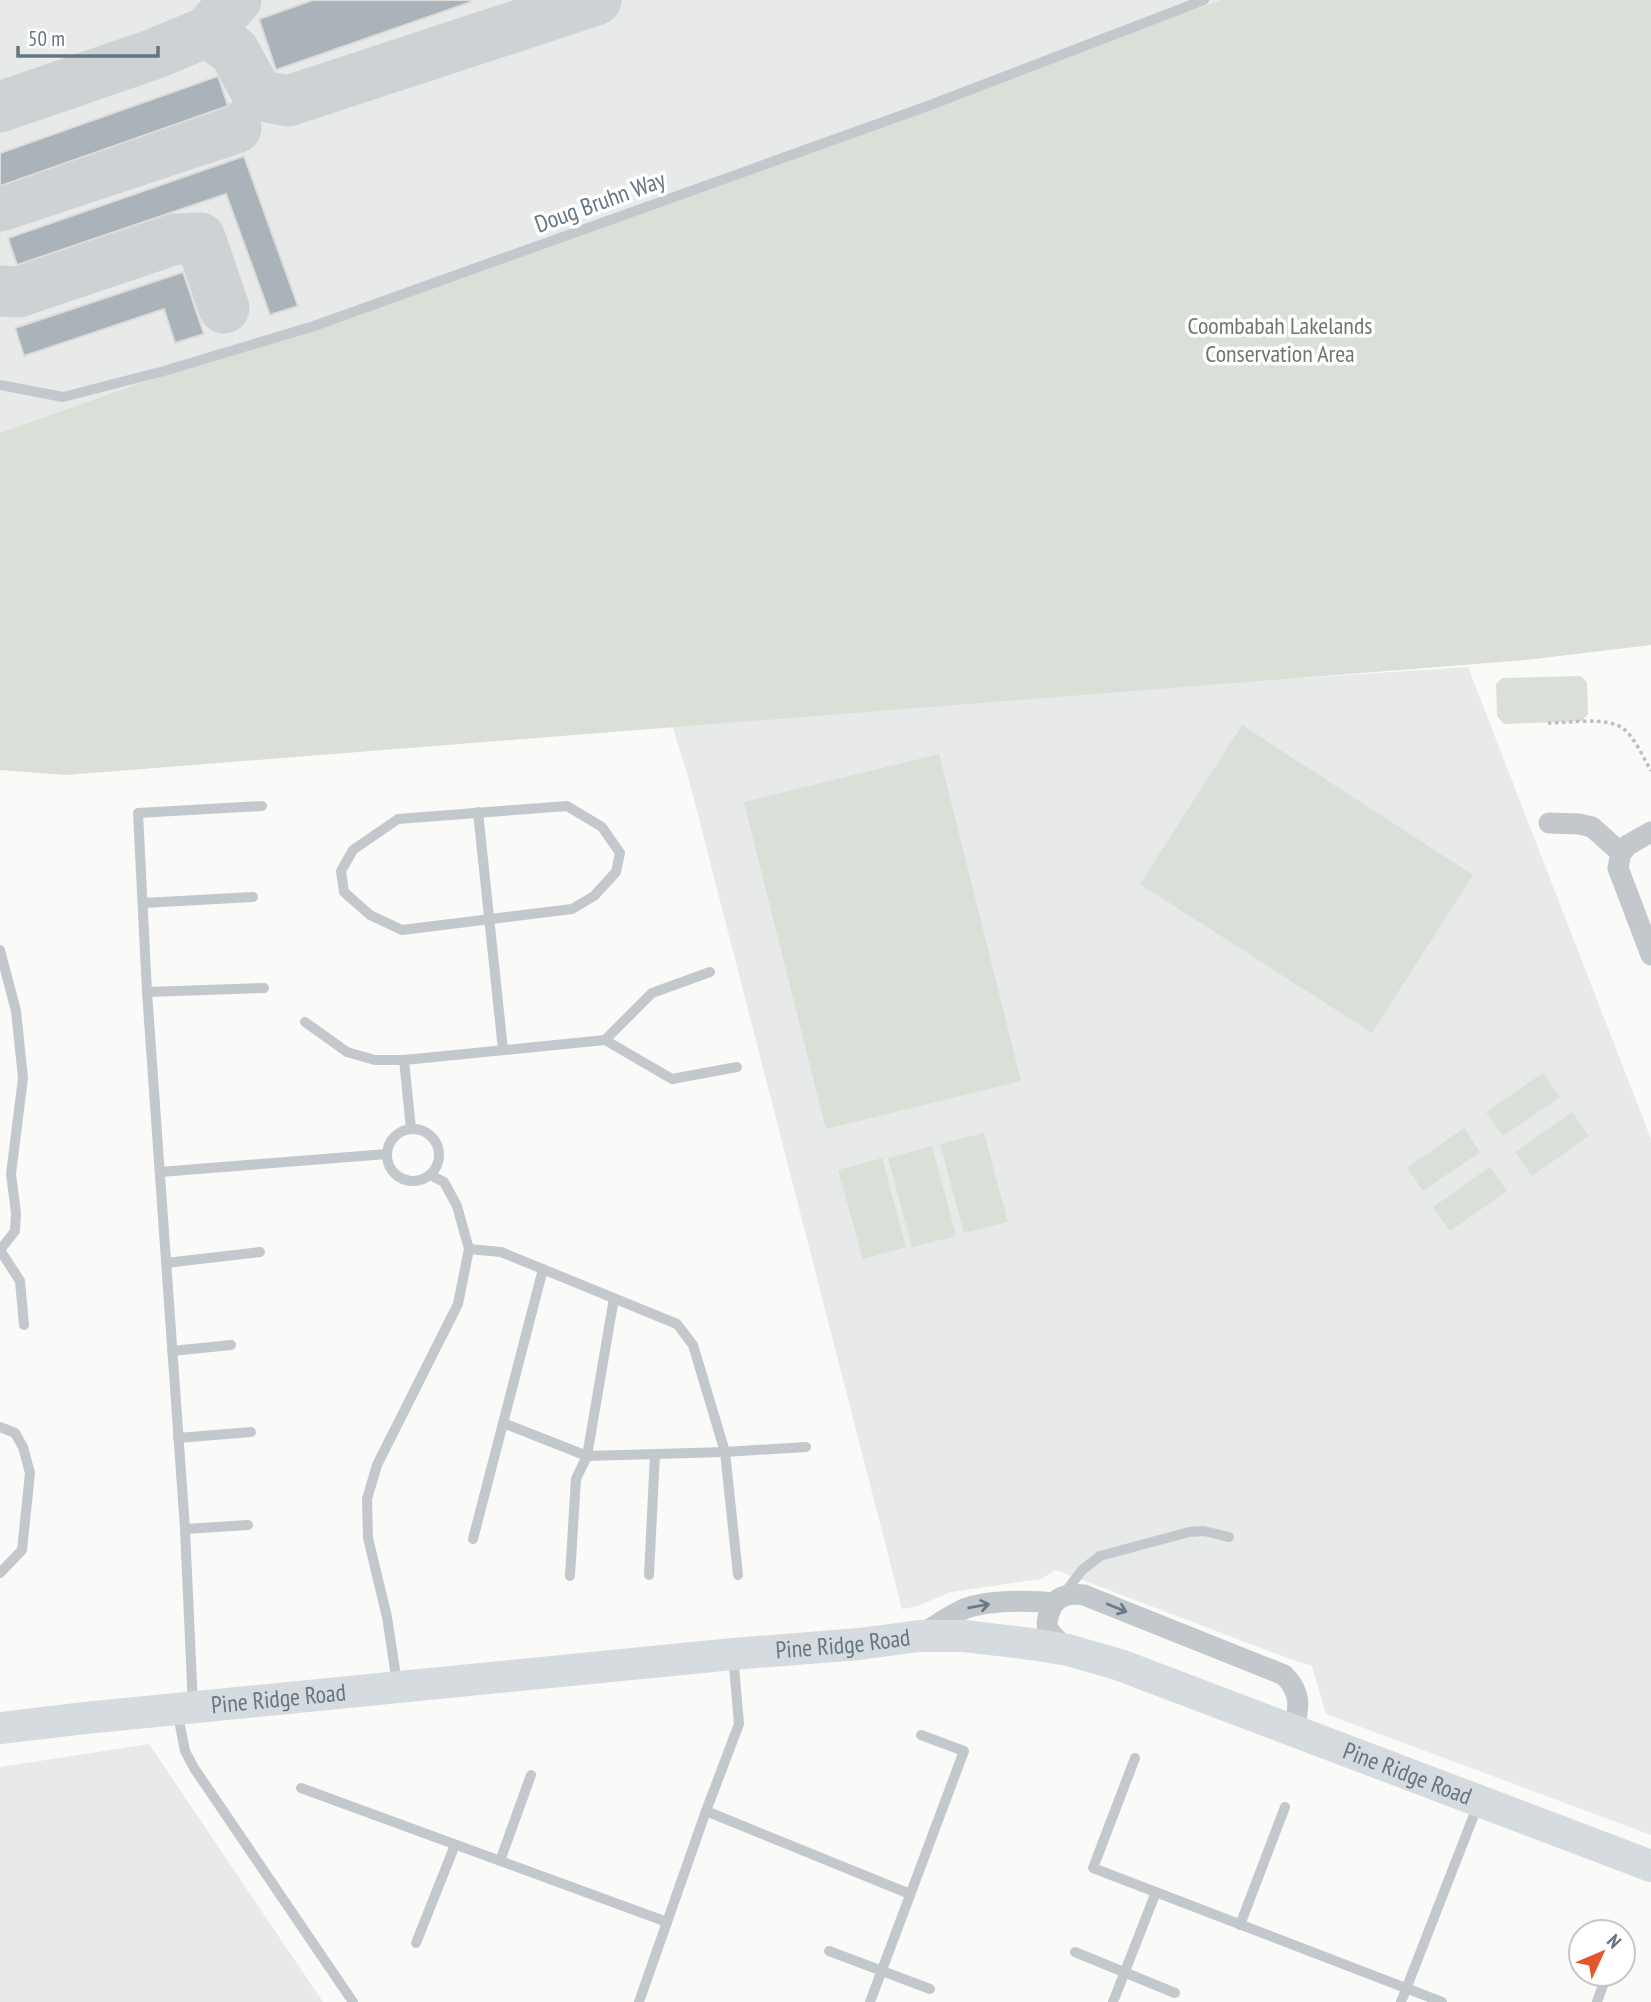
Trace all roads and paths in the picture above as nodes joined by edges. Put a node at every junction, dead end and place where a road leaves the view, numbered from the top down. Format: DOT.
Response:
graph roads {
  1 [pos="1204,0"];
  2 [pos="0,385"];
  3 [pos="1548,723"];
  4 [pos="1651,771"];
  5 [pos="262,806"];
  6 [pos="478,812"];
  7 [pos="1549,824"];
  8 [pos="1651,832"];
  9 [pos="1621,853"];
  10 [pos="253,897"];
  11 [pos="142,903"];
  12 [pos="489,920"];
  13 [pos="0,950"];
  14 [pos="1651,955"];
  15 [pos="710,972"];
  16 [pos="264,988"];
  17 [pos="147,992"];
  18 [pos="305,1022"];
  19 [pos="605,1040"];
  20 [pos="503,1050"];
  21 [pos="404,1060"];
  22 [pos="737,1067"];
  23 [pos="411,1129"];
  24 [pos="387,1154"];
  25 [pos="160,1172"];
  26 [pos="430,1175"];
  27 [pos="469,1249"];
  28 [pos="0,1250"];
  29 [pos="260,1252"];
  30 [pos="166,1263"];
  31 [pos="543,1269"];
  32 [pos="614,1298"];
  33 [pos="24,1325"];
  34 [pos="231,1345"];
  35 [pos="172,1350"];
  36 [pos="503,1423"];
  37 [pos="0,1427"];
  38 [pos="251,1432"];
  39 [pos="178,1438"];
  40 [pos="806,1447"];
  41 [pos="725,1452"];
  42 [pos="655,1454"];
  43 [pos="587,1456"];
  44 [pos="248,1525"];
  45 [pos="185,1529"];
  46 [pos="1229,1537"];
  47 [pos="473,1539"];
  48 [pos="0,1573"];
  49 [pos="649,1575"];
  50 [pos="738,1575"];
  51 [pos="570,1576"];
  52 [pos="1058,1599"];
  53 [pos="919,1636"];
  54 [pos="1068,1650"];
  55 [pos="733,1654"];
  56 [pos="397,1687"];
  57 [pos="185,1708"];
  58 [pos="0,1728"];
  59 [pos="1294,1731"];
  60 [pos="921,1735"];
  61 [pos="1135,1758"];
  62 [pos="531,1775"];
  63 [pos="301,1788"];
  64 [pos="1479,1800"];
  65 [pos="1285,1807"];
  66 [pos="706,1811"];
  67 [pos="455,1845"];
  68 [pos="500,1861"];
  69 [pos="1651,1866"];
  70 [pos="1156,1892"];
  71 [pos="910,1894"];
  72 [pos="667,1922"];
  73 [pos="1240,1925"];
  74 [pos="416,1943"];
  75 [pos="830,1951"];
  76 [pos="1074,1952"];
  77 [pos="882,1970"];
  78 [pos="1125,1972"];
  79 [pos="930,1989"];
  80 [pos="1406,1989"];
  81 [pos="1175,1993"];
  82 [pos="353,2002"];
  83 [pos="639,2002"];
  84 [pos="870,2002"];
  85 [pos="1113,2002"];
  86 [pos="1401,2002"];
  87 [pos="1442,2002"];
  1 -- 2 [label="lane, Doug Bruhn Way"];
  3 -- 4 [label="path"];
  5 -- 11 [label="lane"];
  6 -- 12 [label="lane"];
  6 -- 12 [label="lane"];
  6 -- 12 [label="lane"];
  7 -- 9 [label="street"];
  8 -- 9 [label="street"];
  9 -- 14 [label="street"];
  10 -- 11 [label="lane"];
  11 -- 17 [label="lane"];
  12 -- 20 [label="lane"];
  13 -- 28 [label="lane"];
  15 -- 19 [label="lane"];
  16 -- 17 [label="lane"];
  17 -- 25 [label="lane"];
  18 -- 21 [label="lane"];
  19 -- 20 [label="lane"];
  19 -- 22 [label="lane"];
  20 -- 21 [label="lane"];
  21 -- 23 [label="lane"];
  23 -- 24 [label="lane"];
  23 -- 26 [label="lane"];
  24 -- 25 [label="lane"];
  24 -- 26 [label="lane"];
  25 -- 30 [label="lane"];
  26 -- 27 [label="lane"];
  27 -- 31 [label="lane"];
  27 -- 56 [label="lane"];
  28 -- 33 [label="lane"];
  29 -- 30 [label="lane"];
  30 -- 35 [label="lane"];
  31 -- 32 [label="lane"];
  31 -- 36 [label="lane"];
  32 -- 41 [label="lane"];
  32 -- 43 [label="lane"];
  34 -- 35 [label="lane"];
  35 -- 39 [label="lane"];
  36 -- 43 [label="lane"];
  36 -- 47 [label="lane"];
  37 -- 48 [label="lane"];
  38 -- 39 [label="lane"];
  39 -- 45 [label="lane"];
  40 -- 41 [label="lane"];
  41 -- 42 [label="lane"];
  41 -- 50 [label="lane"];
  42 -- 43 [label="lane"];
  42 -- 49 [label="lane"];
  43 -- 51 [label="lane"];
  44 -- 45 [label="lane"];
  45 -- 57 [label="lane"];
  46 -- 52 [label="lane"];
  53 -- 52 [label="street, one-way"];
  52 -- 54 [label="street"];
  52 -- 59 [label="street, one-way"];
  53 -- 54 [label="street, Pine Ridge Road"];
  53 -- 55 [label="street, Pine Ridge Road"];
  54 -- 59 [label="street, Pine Ridge Road"];
  55 -- 56 [label="street, Pine Ridge Road"];
  55 -- 66 [label="lane"];
  56 -- 57 [label="street, Pine Ridge Road"];
  57 -- 58 [label="street, Pine Ridge Road"];
  57 -- 82 [label="lane"];
  59 -- 64 [label="street, Pine Ridge Road"];
  60 -- 71 [label="lane"];
  61 -- 70 [label="lane"];
  62 -- 68 [label="lane"];
  63 -- 67 [label="lane"];
  64 -- 69 [label="street, Pine Ridge Road"];
  64 -- 80 [label="lane"];
  65 -- 73 [label="lane"];
  66 -- 71 [label="lane"];
  66 -- 72 [label="lane"];
  67 -- 68 [label="lane"];
  67 -- 74 [label="lane"];
  68 -- 72 [label="lane"];
  70 -- 73 [label="lane"];
  70 -- 78 [label="lane"];
  71 -- 77 [label="lane"];
  72 -- 83 [label="lane"];
  73 -- 80 [label="lane"];
  75 -- 77 [label="lane"];
  76 -- 78 [label="lane"];
  77 -- 79 [label="lane"];
  77 -- 84 [label="lane"];
  78 -- 81 [label="lane"];
  78 -- 85 [label="lane"];
  80 -- 86 [label="lane"];
  80 -- 87 [label="lane"];
}
